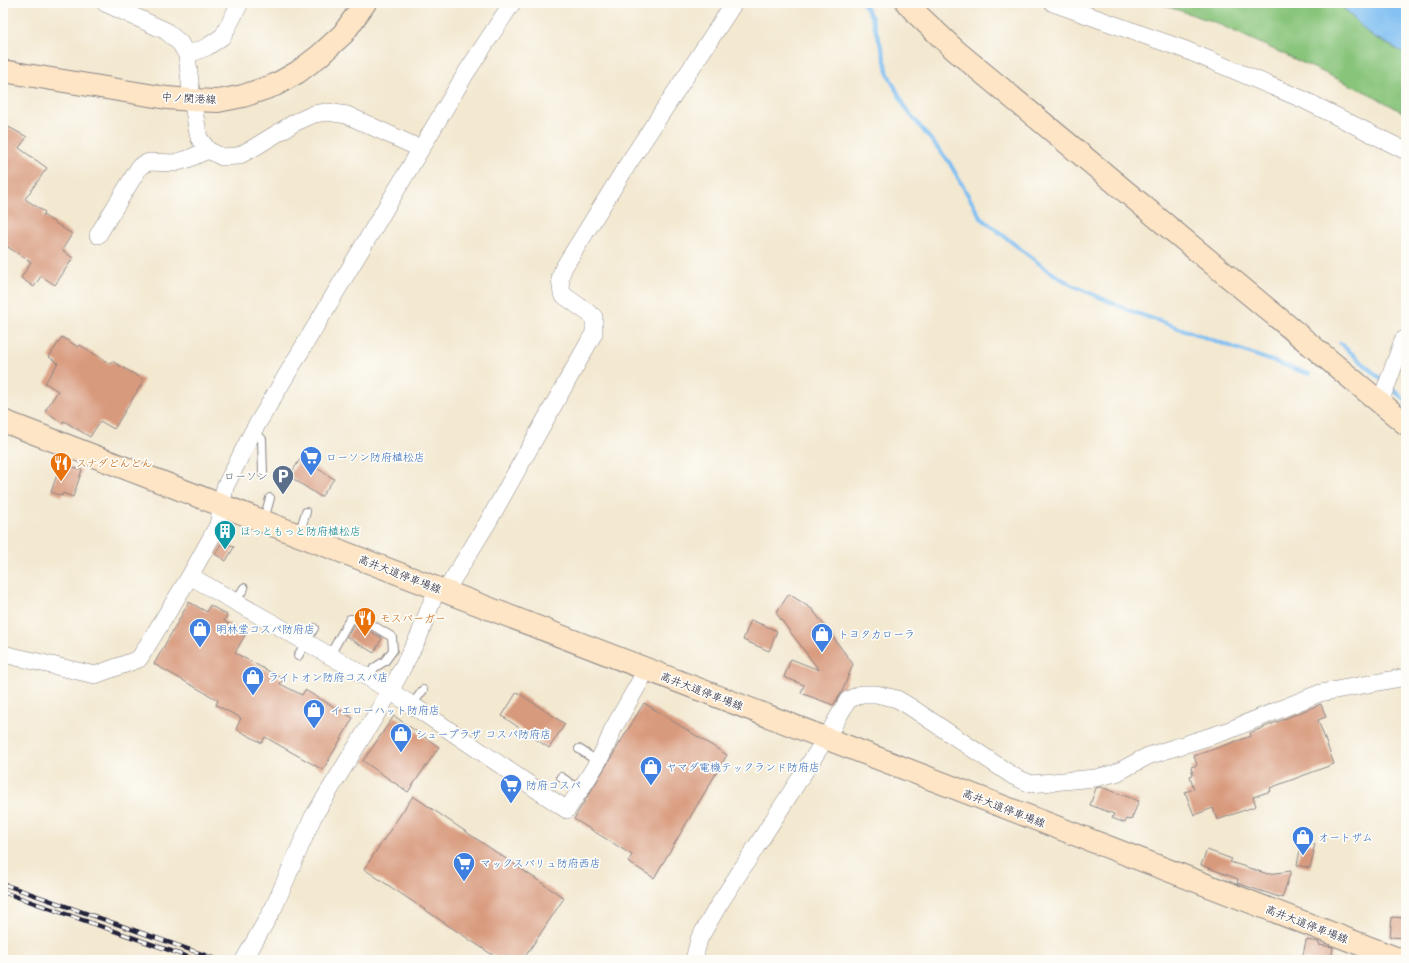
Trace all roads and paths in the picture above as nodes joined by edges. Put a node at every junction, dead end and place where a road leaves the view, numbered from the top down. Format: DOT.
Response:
graph roads {
  1 [pos="105,3"];
  2 [pos="240,3"];
  3 [pos="365,3"];
  4 [pos="512,3"];
  5 [pos="734,3"];
  6 [pos="907,3"];
  7 [pos="1053,3"];
  8 [pos="187,55"];
  9 [pos="3,71"];
  10 [pos="192,100"];
  11 [pos="421,149"];
  12 [pos="208,150"];
  13 [pos="1406,151"];
  14 [pos="98,235"];
  15 [pos="1406,343"];
  16 [pos="1384,392"];
  17 [pos="3,421"];
  18 [pos="1406,424"];
  19 [pos="252,433"];
  20 [pos="263,474"];
  21 [pos="270,498"];
  22 [pos="221,505"];
  23 [pos="306,512"];
  24 [pos="264,520"];
  25 [pos="299,534"];
  26 [pos="190,576"];
  27 [pos="441,590"];
  28 [pos="3,654"];
  29 [pos="330,655"];
  30 [pos="647,669"];
  31 [pos="1406,677"];
  32 [pos="369,678"];
  33 [pos="423,690"];
  34 [pos="390,692"];
  35 [pos="412,705"];
  36 [pos="826,738"];
  37 [pos="578,749"];
  38 [pos="597,762"];
  39 [pos="562,777"];
  40 [pos="580,790"];
  41 [pos="244,960"];
  42 [pos="694,960"];
  43 [pos="1402,960"];
  1 -- 8 [label="street"];
  2 -- 8 [label="street"];
  3 -- 10 [label="main road, 中ノ関港線"];
  4 -- 11 [label="street"];
  5 -- 27 [label="street"];
  6 -- 16 [label="main road"];
  7 -- 13 [label="street"];
  8 -- 10 [label="street"];
  9 -- 10 [label="main road, 中ノ関港線"];
  10 -- 12 [label="street"];
  11 -- 12 [label="street"];
  11 -- 19 [label="street"];
  12 -- 14 [label="street"];
  15 -- 16 [label="street"];
  16 -- 18 [label="main road"];
  17 -- 22 [label="main road, 高井大道停車場線"];
  19 -- 20 [label="lane"];
  19 -- 22 [label="street"];
  21 -- 24 [label="lane"];
  22 -- 24 [label="main road, 高井大道停車場線"];
  22 -- 26 [label="street"];
  23 -- 25 [label="lane"];
  24 -- 25 [label="main road, 高井大道停車場線"];
  25 -- 27 [label="main road, 高井大道停車場線"];
  26 -- 28 [label="street"];
  26 -- 29 [label="street"];
  27 -- 30 [label="main road, 高井大道停車場線"];
  27 -- 34 [label="street"];
  29 -- 32 [label="street"];
  29 -- 32 [label="lane"];
  30 -- 36 [label="main road, 高井大道停車場線"];
  30 -- 38 [label="street"];
  31 -- 36 [label="street"];
  32 -- 34 [label="street"];
  33 -- 35 [label="lane"];
  34 -- 35 [label="street"];
  34 -- 41 [label="street"];
  35 -- 40 [label="street"];
  36 -- 42 [label="street"];
  36 -- 43 [label="main road, 高井大道停車場線"];
  37 -- 38 [label="lane"];
  38 -- 40 [label="street"];
  39 -- 40 [label="lane"];
}
